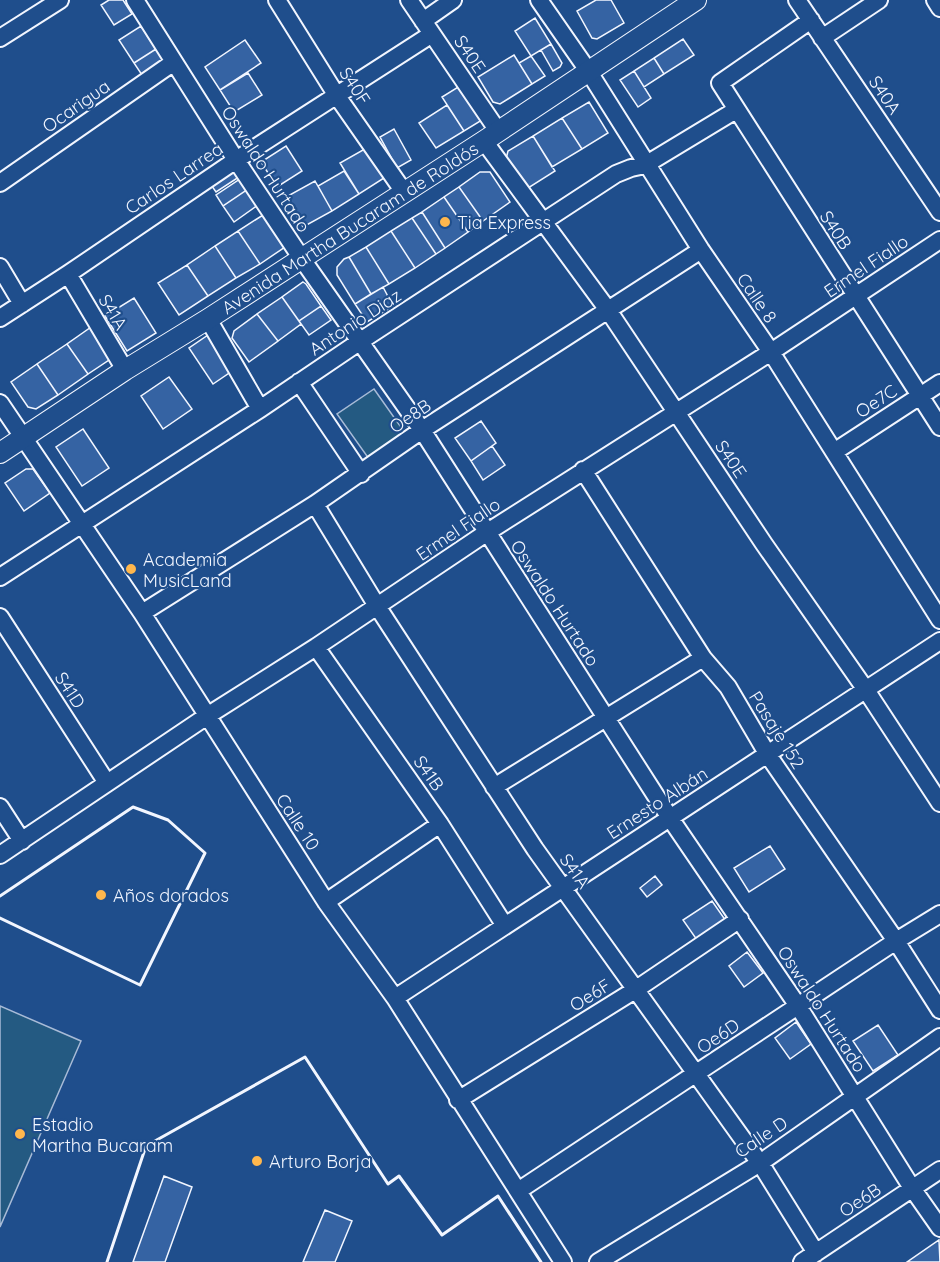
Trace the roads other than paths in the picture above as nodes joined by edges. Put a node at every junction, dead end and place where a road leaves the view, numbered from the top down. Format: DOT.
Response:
graph roads {
  1 [pos="60,0"];
  2 [pos="135,0"];
  3 [pos="277,0"];
  4 [pos="410,0"];
  5 [pos="453,0"];
  6 [pos="539,0"];
  7 [pos="797,0"];
  8 [pos="879,0"];
  9 [pos="935,0"];
  10 [pos="691,1"];
  11 [pos="940,8"];
  12 [pos="811,20"];
  13 [pos="428,27"];
  14 [pos="0,38"];
  15 [pos="822,38"];
  16 [pos="174,62"];
  17 [pos="589,72"];
  18 [pos="337,96"];
  19 [pos="736,110"];
  20 [pos="491,136"];
  21 [pos="236,160"];
  22 [pos="645,165"];
  23 [pos="0,183"];
  24 [pos="404,192"];
  25 [pos="940,212"];
  26 [pos="543,222"];
  27 [pos="940,240"];
  28 [pos="701,250"];
  29 [pos="302,259"];
  30 [pos="0,267"];
  31 [pos="68,274"];
  32 [pos="856,296"];
  33 [pos="22,304"];
  34 [pos="608,310"];
  35 [pos="0,318"];
  36 [pos="208,319"];
  37 [pos="359,342"];
  38 [pos="771,352"];
  39 [pos="125,370"];
  40 [pos="299,382"];
  41 [pos="940,383"];
  42 [pos="919,396"];
  43 [pos="0,403"];
  44 [pos="260,409"];
  45 [pos="675,412"];
  46 [pos="940,428"];
  47 [pos="422,430"];
  48 [pos="24,438"];
  49 [pos="834,452"];
  50 [pos="0,453"];
  51 [pos="583,470"];
  52 [pos="361,474"];
  53 [pos="315,504"];
  54 [pos="82,523"];
  55 [pos="486,533"];
  56 [pos="0,577"];
  57 [pos="377,606"];
  58 [pos="142,614"];
  59 [pos="0,617"];
  60 [pos="940,620"];
  61 [pos="940,641"];
  62 [pos="316,647"];
  63 [pos="704,658"];
  64 [pos="866,690"];
  65 [pos="207,716"];
  66 [pos="606,719"];
  67 [pos="768,755"];
  68 [pos="107,783"];
  69 [pos="494,786"];
  70 [pos="940,803"];
  71 [pos="0,807"];
  72 [pos="670,818"];
  73 [pos="440,824"];
  74 [pos="22,841"];
  75 [pos="0,855"];
  76 [pos="563,886"];
  77 [pos="326,902"];
  78 [pos="940,914"];
  79 [pos="740,919"];
  80 [pos="505,926"];
  81 [pos="896,941"];
  82 [pos="636,990"];
  83 [pos="395,998"];
  84 [pos="798,1006"];
  85 [pos="940,1010"];
  86 [pos="940,1037"];
  87 [pos="697,1074"];
  88 [pos="855,1097"];
  89 [pos="458,1100"];
  90 [pos="760,1163"];
  91 [pos="940,1170"];
  92 [pos="912,1188"];
  93 [pos="518,1191"];
  94 [pos="940,1228"];
  95 [pos="811,1258"];
  96 [pos="562,1262"];
  97 [pos="598,1262"];
  1 -- 14 [label="street"];
  2 -- 16 [label="street, Oswaldo Hurtado"];
  3 -- 18 [label="street, S40F"];
  4 -- 13 [label="street, S40E"];
  5 -- 13 [label="street, Carlos Larrea"];
  6 -- 17 [label="street, Calle 8"];
  7 -- 12 [label="street, S40A"];
  8 -- 15 [label="street"];
  9 -- 11 [label="street"];
  10 -- 17 [label="street, Avenida Martha Bucaram de Roldós"];
  12 -- 15 [label="street, S40A"];
  12 -- 19 [label="street, S40B"];
  13 -- 18 [label="street, Carlos Larrea"];
  13 -- 20 [label="street, S40E"];
  15 -- 25 [label="street, S40A"];
  16 -- 21 [label="street, Oswaldo Hurtado"];
  16 -- 23 [label="street, Ocarigua"];
  17 -- 20 [label="street, Avenida Martha Bucaram de Roldós"];
  17 -- 22 [label="street, Calle 8"];
  18 -- 21 [label="street, Carlos Larrea"];
  18 -- 24 [label="street, S40F"];
  19 -- 22 [label="street, Antonio Diaz"];
  19 -- 32 [label="street, S40B"];
  20 -- 24 [label="street, Avenida Martha Bucaram de Roldós"];
  20 -- 26 [label="street, S40E"];
  21 -- 29 [label="street, Oswaldo Hurtado"];
  21 -- 31 [label="street, Carlos Larrea"];
  22 -- 26 [label="street, Antonio Diaz"];
  22 -- 28 [label="street, Calle 8"];
  24 -- 29 [label="street, Avenida Martha Bucaram de Roldós"];
  26 -- 34 [label="street, S40E"];
  26 -- 37 [label="street, Antonio Diaz"];
  27 -- 32 [label="street, Ermel Fiallo"];
  28 -- 34 [label="street, Oe8B"];
  28 -- 38 [label="street, Calle 8"];
  29 -- 36 [label="street, Avenida Martha Bucaram de Roldós"];
  29 -- 37 [label="street, Oswaldo Hurtado"];
  30 -- 33 [label="street"];
  31 -- 33 [label="street, Carlos Larrea"];
  31 -- 39 [label="street, S41A"];
  32 -- 38 [label="street, Ermel Fiallo"];
  32 -- 42 [label="street, S40B"];
  33 -- 35 [label="street, Carlos Larrea"];
  34 -- 45 [label="street, S40E"];
  34 -- 47 [label="street, Oe8B"];
  36 -- 39 [label="street, Avenida Martha Bucaram de Roldós"];
  36 -- 44 [label="street"];
  37 -- 40 [label="street, Antonio Diaz"];
  37 -- 47 [label="street, Oswaldo Hurtado"];
  38 -- 45 [label="street, Ermel Fiallo"];
  38 -- 49 [label="street, Calle 8"];
  39 -- 48 [label="street, Avenida Martha Bucaram de Roldós"];
  40 -- 44 [label="street, Antonio Diaz"];
  40 -- 52 [label="street"];
  41 -- 42 [label="street, Oe7C"];
  42 -- 46 [label="street, S40B"];
  42 -- 49 [label="street, Oe7C"];
  43 -- 48 [label="street, Calle 10"];
  44 -- 54 [label="street, Antonio Diaz"];
  45 -- 51 [label="street, Ermel Fiallo"];
  45 -- 64 [label="street, S40E"];
  47 -- 52 [label="street, Oe8B"];
  47 -- 55 [label="street, Oswaldo Hurtado"];
  48 -- 50 [label="street, Avenida Martha Bucaram de Roldós"];
  48 -- 54 [label="street, Calle 10"];
  49 -- 60 [label="street, Calle 8"];
  51 -- 55 [label="street, Ermel Fiallo"];
  51 -- 63 [label="street, Pasaje 152"];
  52 -- 53 [label="street, Oe8B"];
  53 -- 57 [label="street, S41A"];
  53 -- 58 [label="street, Oe8B"];
  54 -- 56 [label="street, Antonio Diaz"];
  54 -- 58 [label="street, Calle 10"];
  55 -- 57 [label="street, Ermel Fiallo"];
  55 -- 66 [label="street, Oswaldo Hurtado"];
  57 -- 62 [label="street, Ermel Fiallo"];
  57 -- 69 [label="street, S41A"];
  58 -- 65 [label="street, Calle 10"];
  59 -- 68 [label="street, S41D"];
  61 -- 64 [label="street, Ernesto Albán"];
  62 -- 65 [label="street, Ermel Fiallo"];
  62 -- 73 [label="street, S41B"];
  63 -- 66 [label="street"];
  63 -- 67 [label="street, Pasaje 152"];
  64 -- 67 [label="street, Ernesto Albán"];
  64 -- 70 [label="street, S40E"];
  65 -- 68 [label="street, Ermel Fiallo"];
  65 -- 77 [label="street, Calle 10"];
  66 -- 69 [label="street"];
  66 -- 72 [label="street, Oswaldo Hurtado"];
  67 -- 72 [label="street, Ernesto Albán"];
  67 -- 81 [label="street, Pasaje 152"];
  68 -- 74 [label="street, Ermel Fiallo"];
  69 -- 76 [label="street, S41A"];
  71 -- 74 [label="street"];
  72 -- 76 [label="street, Ernesto Albán"];
  72 -- 79 [label="street, Oswaldo Hurtado"];
  73 -- 77 [label="street"];
  73 -- 80 [label="street, S41B"];
  74 -- 75 [label="street, Ermel Fiallo"];
  76 -- 80 [label="street, Ernesto Albán"];
  76 -- 82 [label="street, S41A"];
  77 -- 83 [label="street, Calle 10"];
  78 -- 81 [label="street, Oe6D"];
  79 -- 82 [label="street, Oe6F"];
  79 -- 84 [label="street, Oswaldo Hurtado"];
  80 -- 83 [label="street, Ernesto Albán"];
  81 -- 84 [label="street, Oe6D"];
  81 -- 85 [label="street, Pasaje 152"];
  82 -- 87 [label="street, S41A"];
  82 -- 89 [label="street, Oe6F"];
  83 -- 89 [label="street, Calle 10"];
  84 -- 87 [label="street, Oe6D"];
  84 -- 88 [label="street, Oswaldo Hurtado"];
  86 -- 88 [label="street, Calle D"];
  87 -- 90 [label="street, S41A"];
  87 -- 93 [label="street, Oe6D"];
  88 -- 90 [label="street, Calle D"];
  88 -- 92 [label="street, Oswaldo Hurtado"];
  89 -- 93 [label="street, Calle 10"];
  90 -- 95 [label="street, S41A"];
  90 -- 97 [label="street, Calle D"];
  91 -- 92 [label="street, Oe6B"];
  92 -- 94 [label="street, Oswaldo Hurtado"];
  92 -- 95 [label="street, Oe6B"];
  93 -- 96 [label="street, Calle 10"];
}
